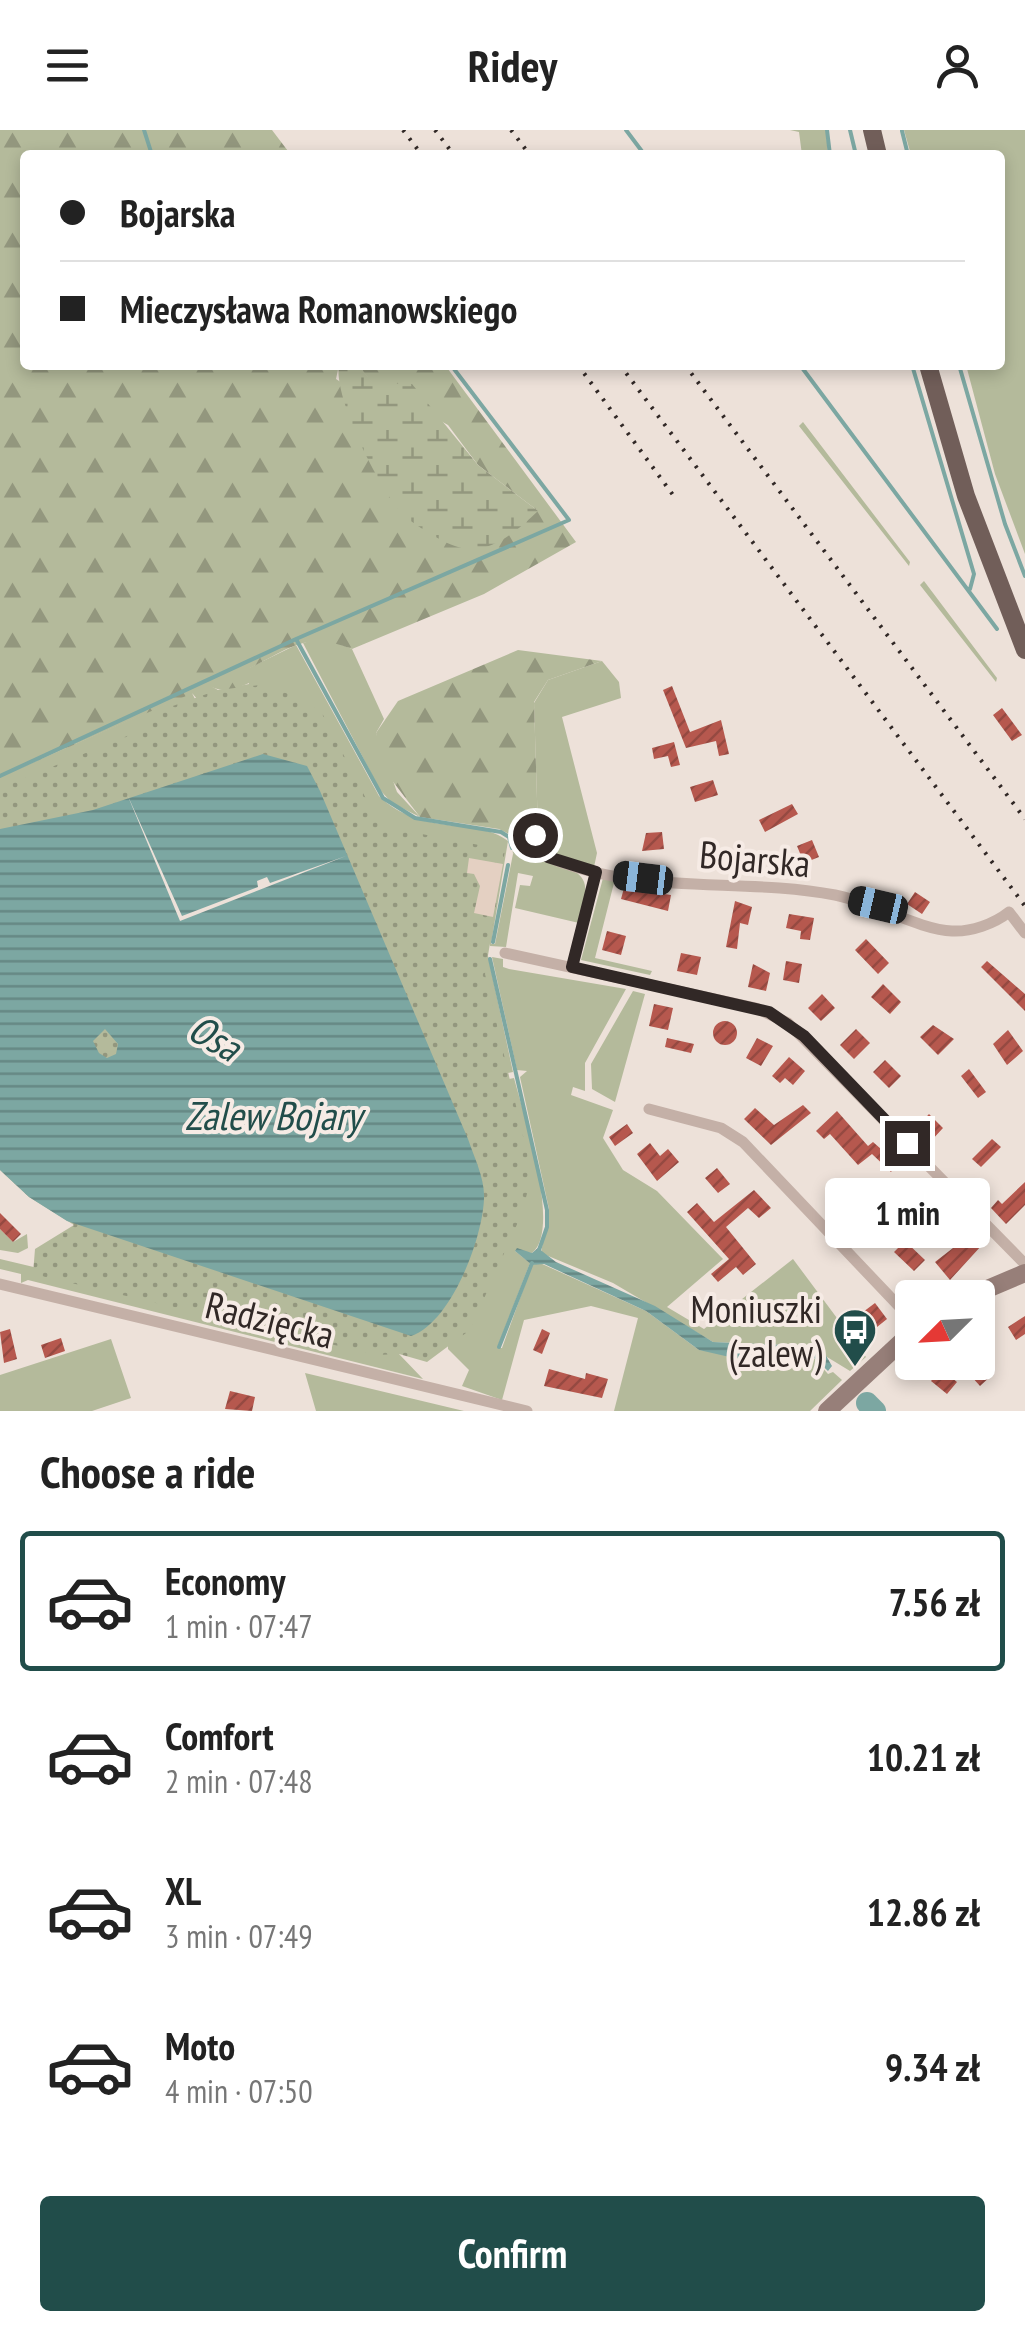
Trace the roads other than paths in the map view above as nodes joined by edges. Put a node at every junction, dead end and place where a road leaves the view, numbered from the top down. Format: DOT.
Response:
graph roads {
  1 [pos="929,370"];
  2 [pos="1025,650"];
  3 [pos="535,835"];
  4 [pos="596,872"];
  5 [pos="1025,933"];
  6 [pos="505,953"];
  7 [pos="572,967"];
  8 [pos="649,1109"];
  9 [pos="1025,1264"];
  10 [pos="1025,1273"];
  11 [pos="0,1284"];
  12 [pos="995,1286"];
  13 [pos="895,1302"];
  14 [pos="895,1348"];
  15 [pos="527,1411"];
  16 [pos="827,1411"];
  1 -- 2 [label="main road"];
  3 -- 4 [label="street, Bojarska"];
  4 -- 5 [label="street, Bojarska"];
  4 -- 7 [label="street"];
  6 -- 7 [label="street"];
  7 -- 9 [label="street"];
  8 -- 13 [label="street"];
  10 -- 12 [label="street"];
  11 -- 15 [label="street, Radzięcka"];
  14 -- 16 [label="street"];
}
